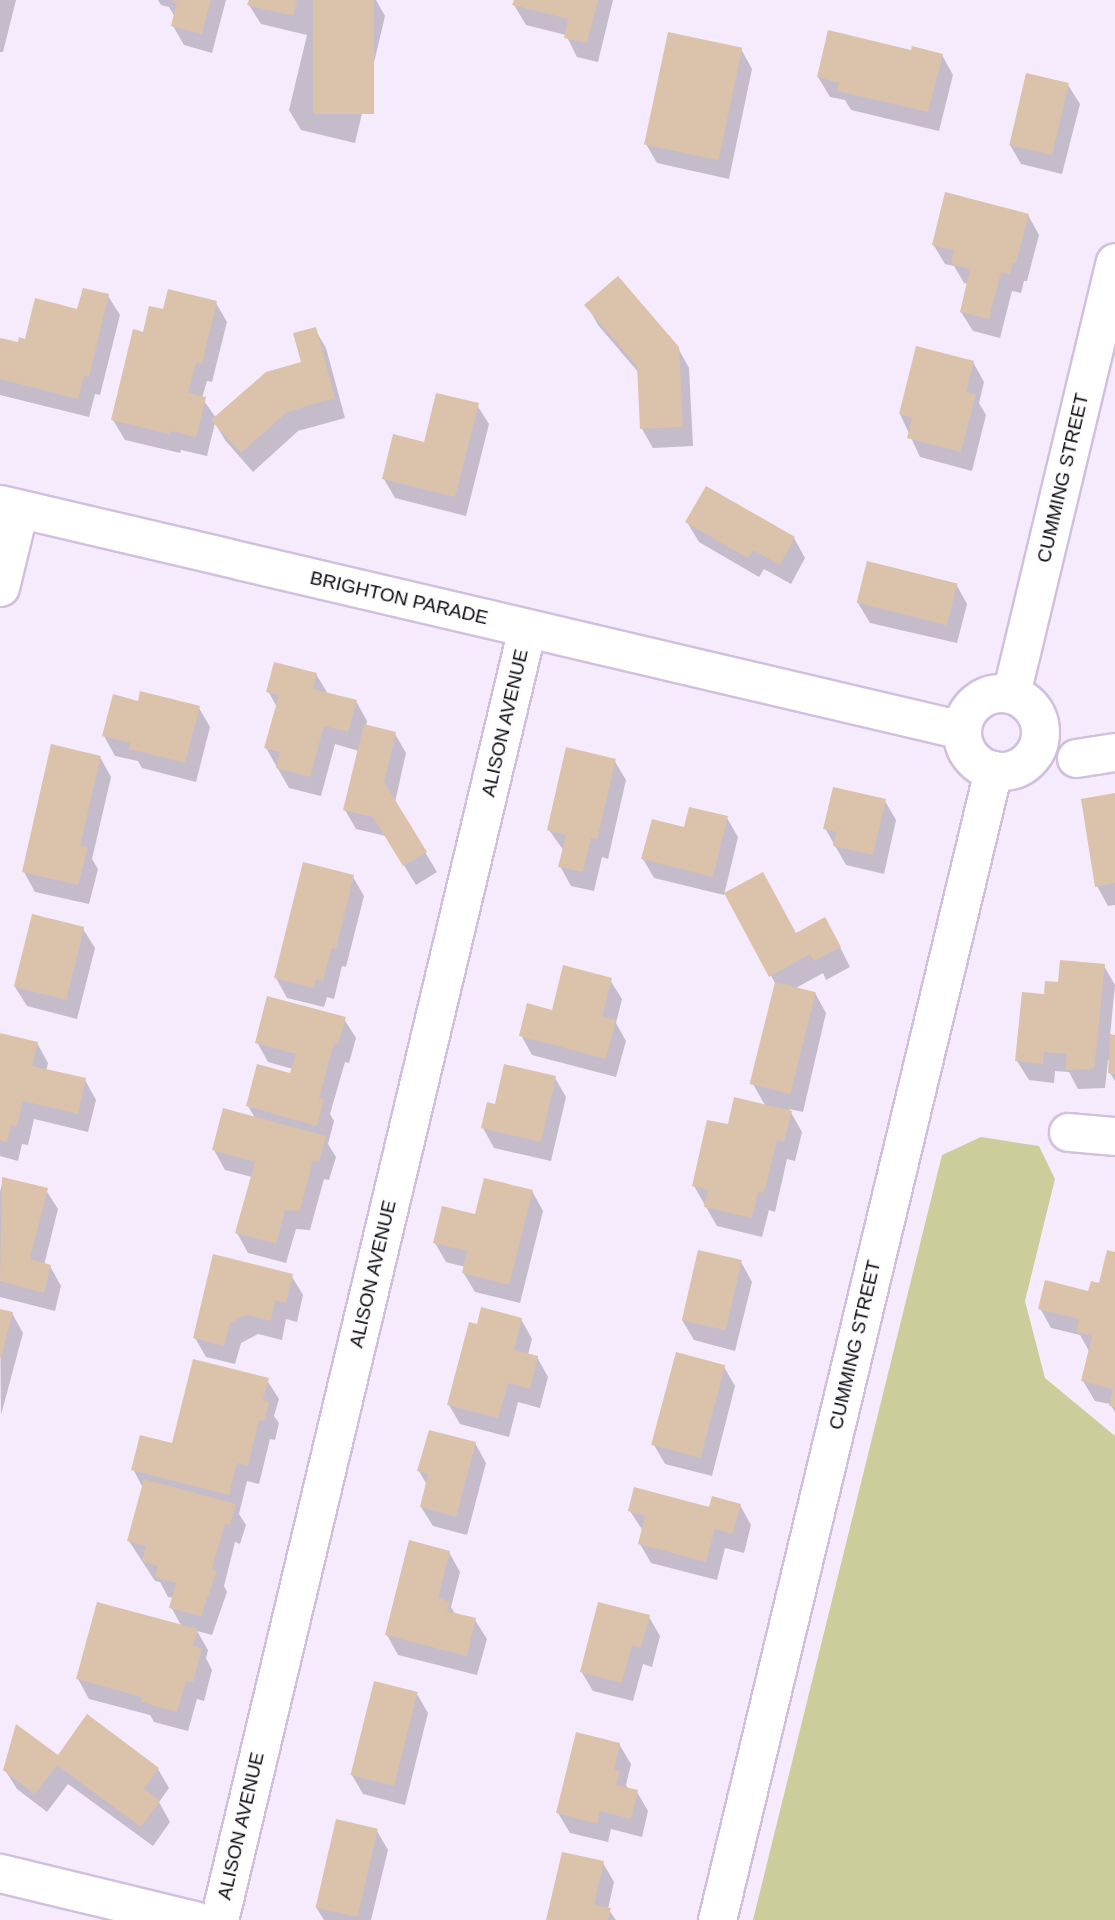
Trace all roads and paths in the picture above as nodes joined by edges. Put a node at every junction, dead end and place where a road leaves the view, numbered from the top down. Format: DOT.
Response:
graph roads {
  1 [pos="1115,262"];
  2 [pos="9,507"];
  3 [pos="0,587"];
  4 [pos="527,628"];
  5 [pos="1011,694"];
  6 [pos="962,730"];
  7 [pos="1115,752"];
  8 [pos="1076,758"];
  9 [pos="993,770"];
  10 [pos="1068,1132"];
  11 [pos="1115,1136"];
  12 [pos="0,1873"];
  13 [pos="194,1920"];
  14 [pos="219,1920"];
  15 [pos="718,1920"];
  1 -- 5 [label="street, CUMMING STREET"];
  2 -- 3 [label="street"];
  2 -- 4 [label="street, BRIGHTON PARADE"];
  4 -- 6 [label="street, BRIGHTON PARADE"];
  4 -- 14 [label="street, ALISON AVENUE"];
  5 -- 6 [label="street"];
  5 -- 9 [label="street"];
  6 -- 9 [label="street"];
  7 -- 8 [label="street"];
  9 -- 15 [label="street, CUMMING STREET"];
  10 -- 11 [label="street"];
  12 -- 13 [label="street"];
}
